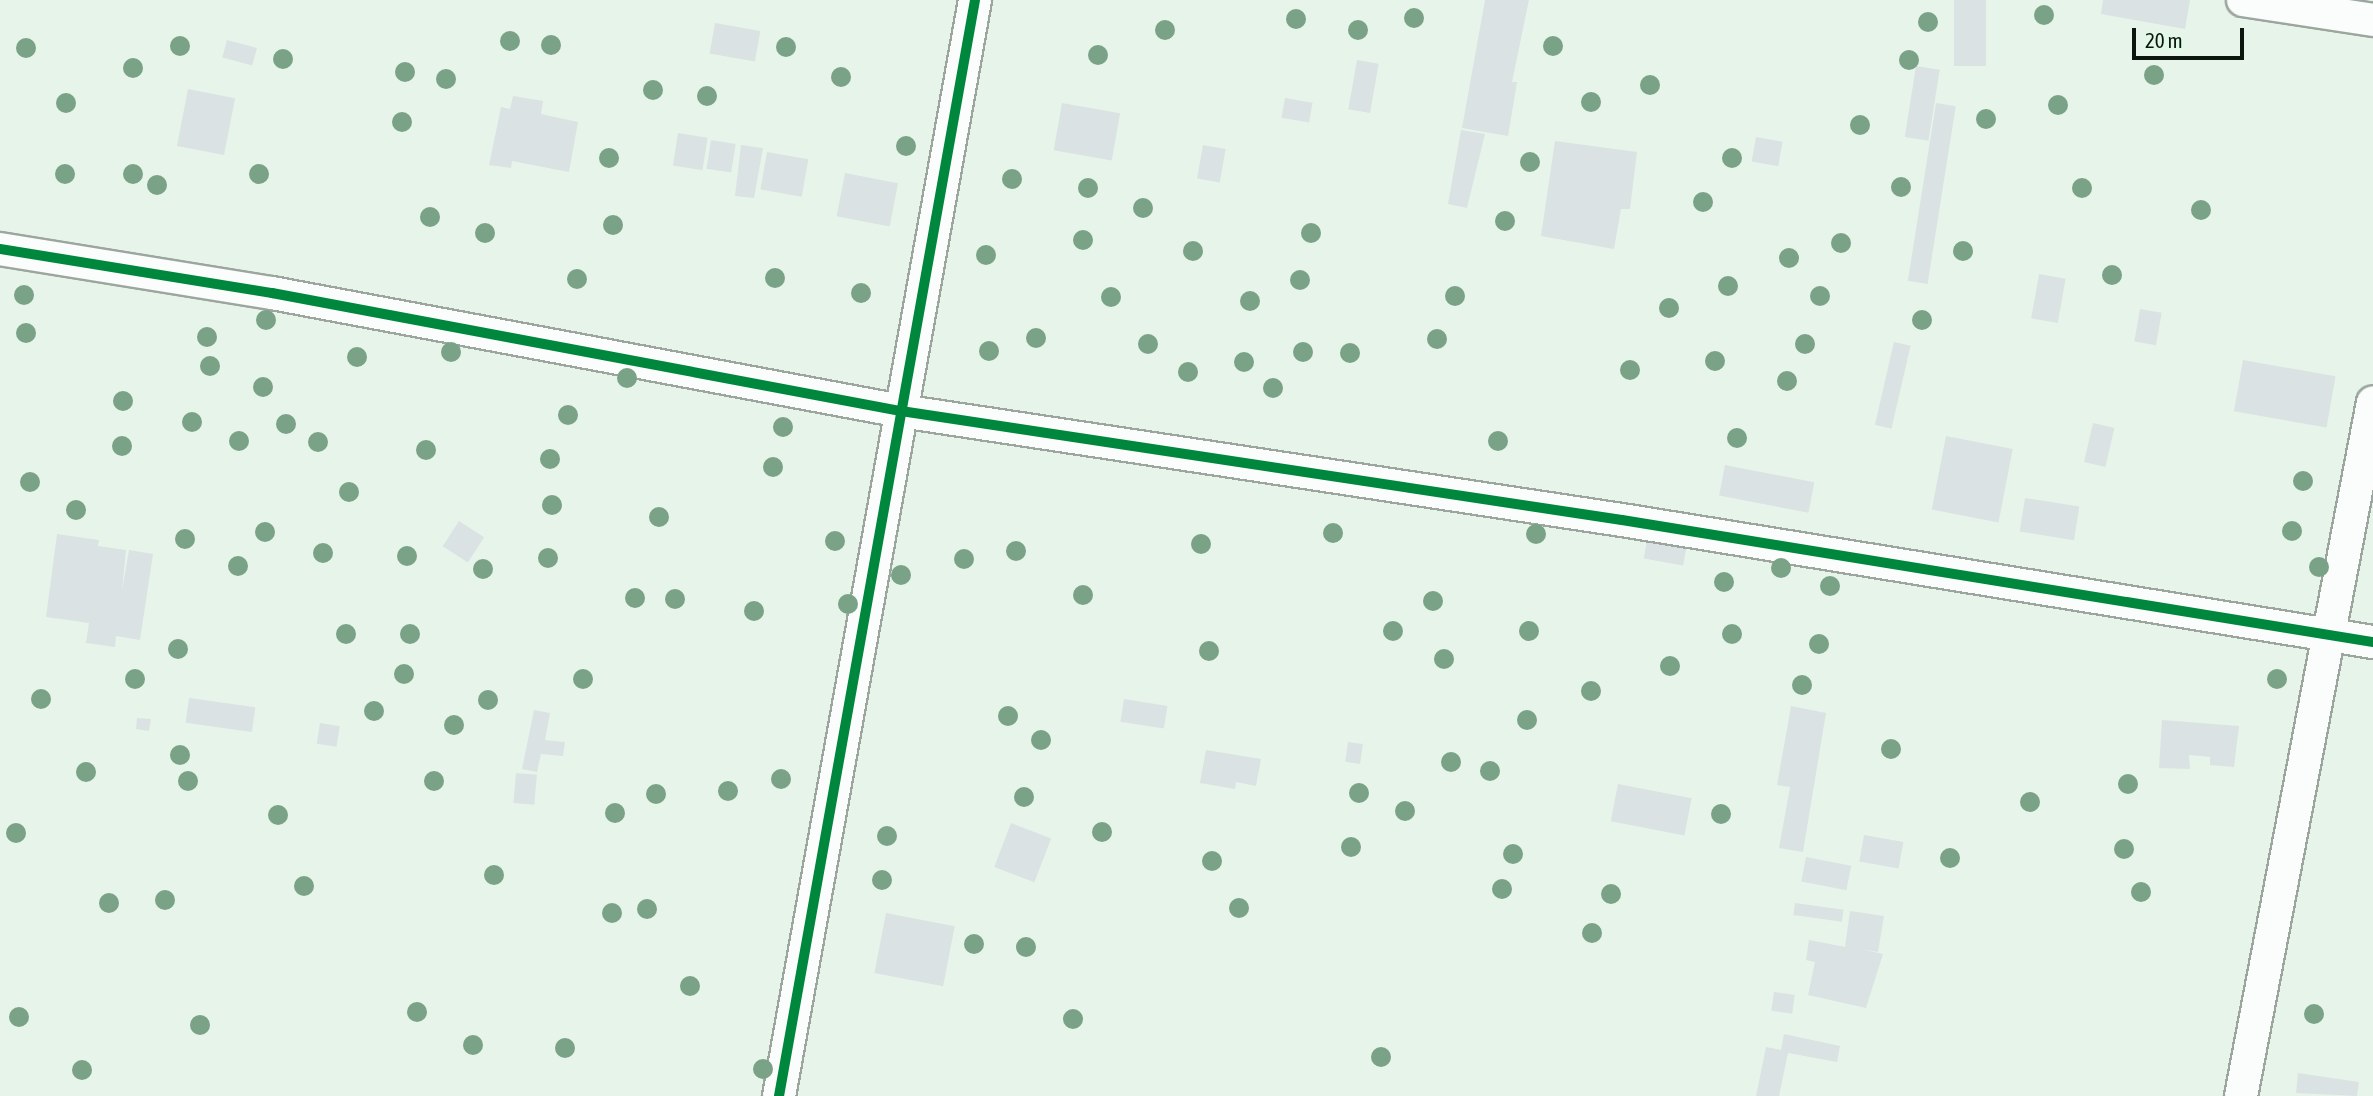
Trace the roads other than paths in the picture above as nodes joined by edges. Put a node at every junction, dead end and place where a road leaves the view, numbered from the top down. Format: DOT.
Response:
graph roads {
  1 [pos="975,0"];
  2 [pos="2243,0"];
  3 [pos="2373,20"];
  4 [pos="0,249"];
  5 [pos="2373,402"];
  6 [pos="901,411"];
  7 [pos="2331,634"];
  8 [pos="2373,642"];
  9 [pos="779,1096"];
  10 [pos="2241,1096"];
  1 -- 6 [label="street"];
  2 -- 3 [label="street"];
  4 -- 6 [label="street"];
  5 -- 7 [label="street"];
  6 -- 7 [label="street"];
  6 -- 9 [label="street"];
  7 -- 8 [label="street"];
  7 -- 10 [label="street"];
}
